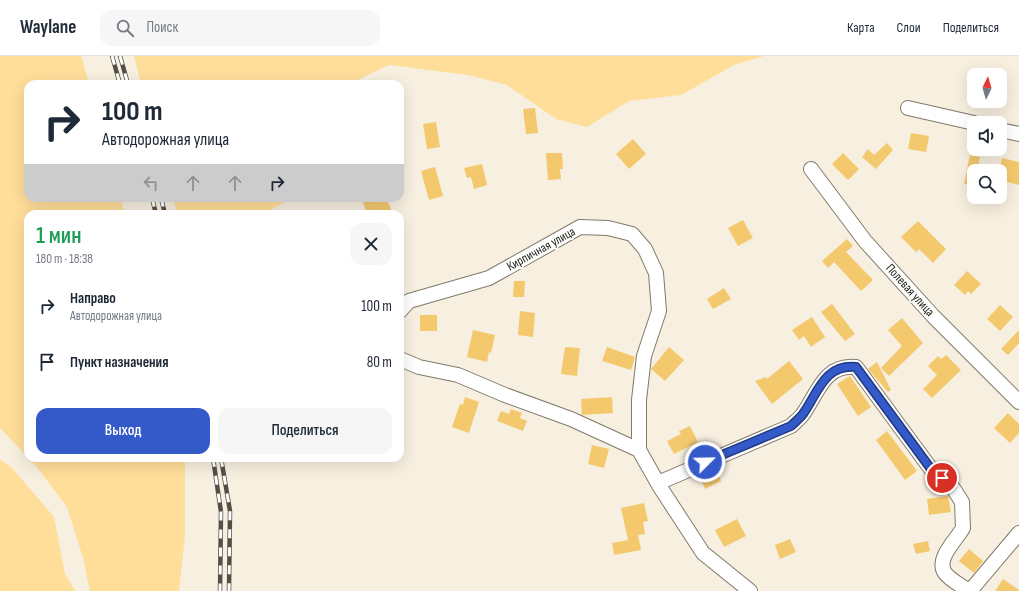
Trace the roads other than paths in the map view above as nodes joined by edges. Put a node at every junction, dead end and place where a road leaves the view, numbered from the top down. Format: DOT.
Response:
graph roads {
  1 [pos="908,108"];
  2 [pos="967,122"];
  3 [pos="1007,131"];
  4 [pos="1019,134"];
  5 [pos="811,169"];
  6 [pos="404,307"];
  7 [pos="404,361"];
  8 [pos="1019,402"];
  9 [pos="639,450"];
  10 [pos="658,483"];
  11 [pos="1019,533"];
  12 [pos="750,591"];
  13 [pos="969,591"];
  1 -- 2 [label="street"];
  3 -- 4 [label="street"];
  5 -- 8 [label="street, Полевая улица"];
  6 -- 9 [label="street, Кирпичная улица"];
  7 -- 9 [label="street"];
  9 -- 10 [label="street, Кирпичная улица"];
  10 -- 12 [label="street, Кирпичная улица"];
  10 -- 13 [label="street"];
  11 -- 13 [label="street"];
}
